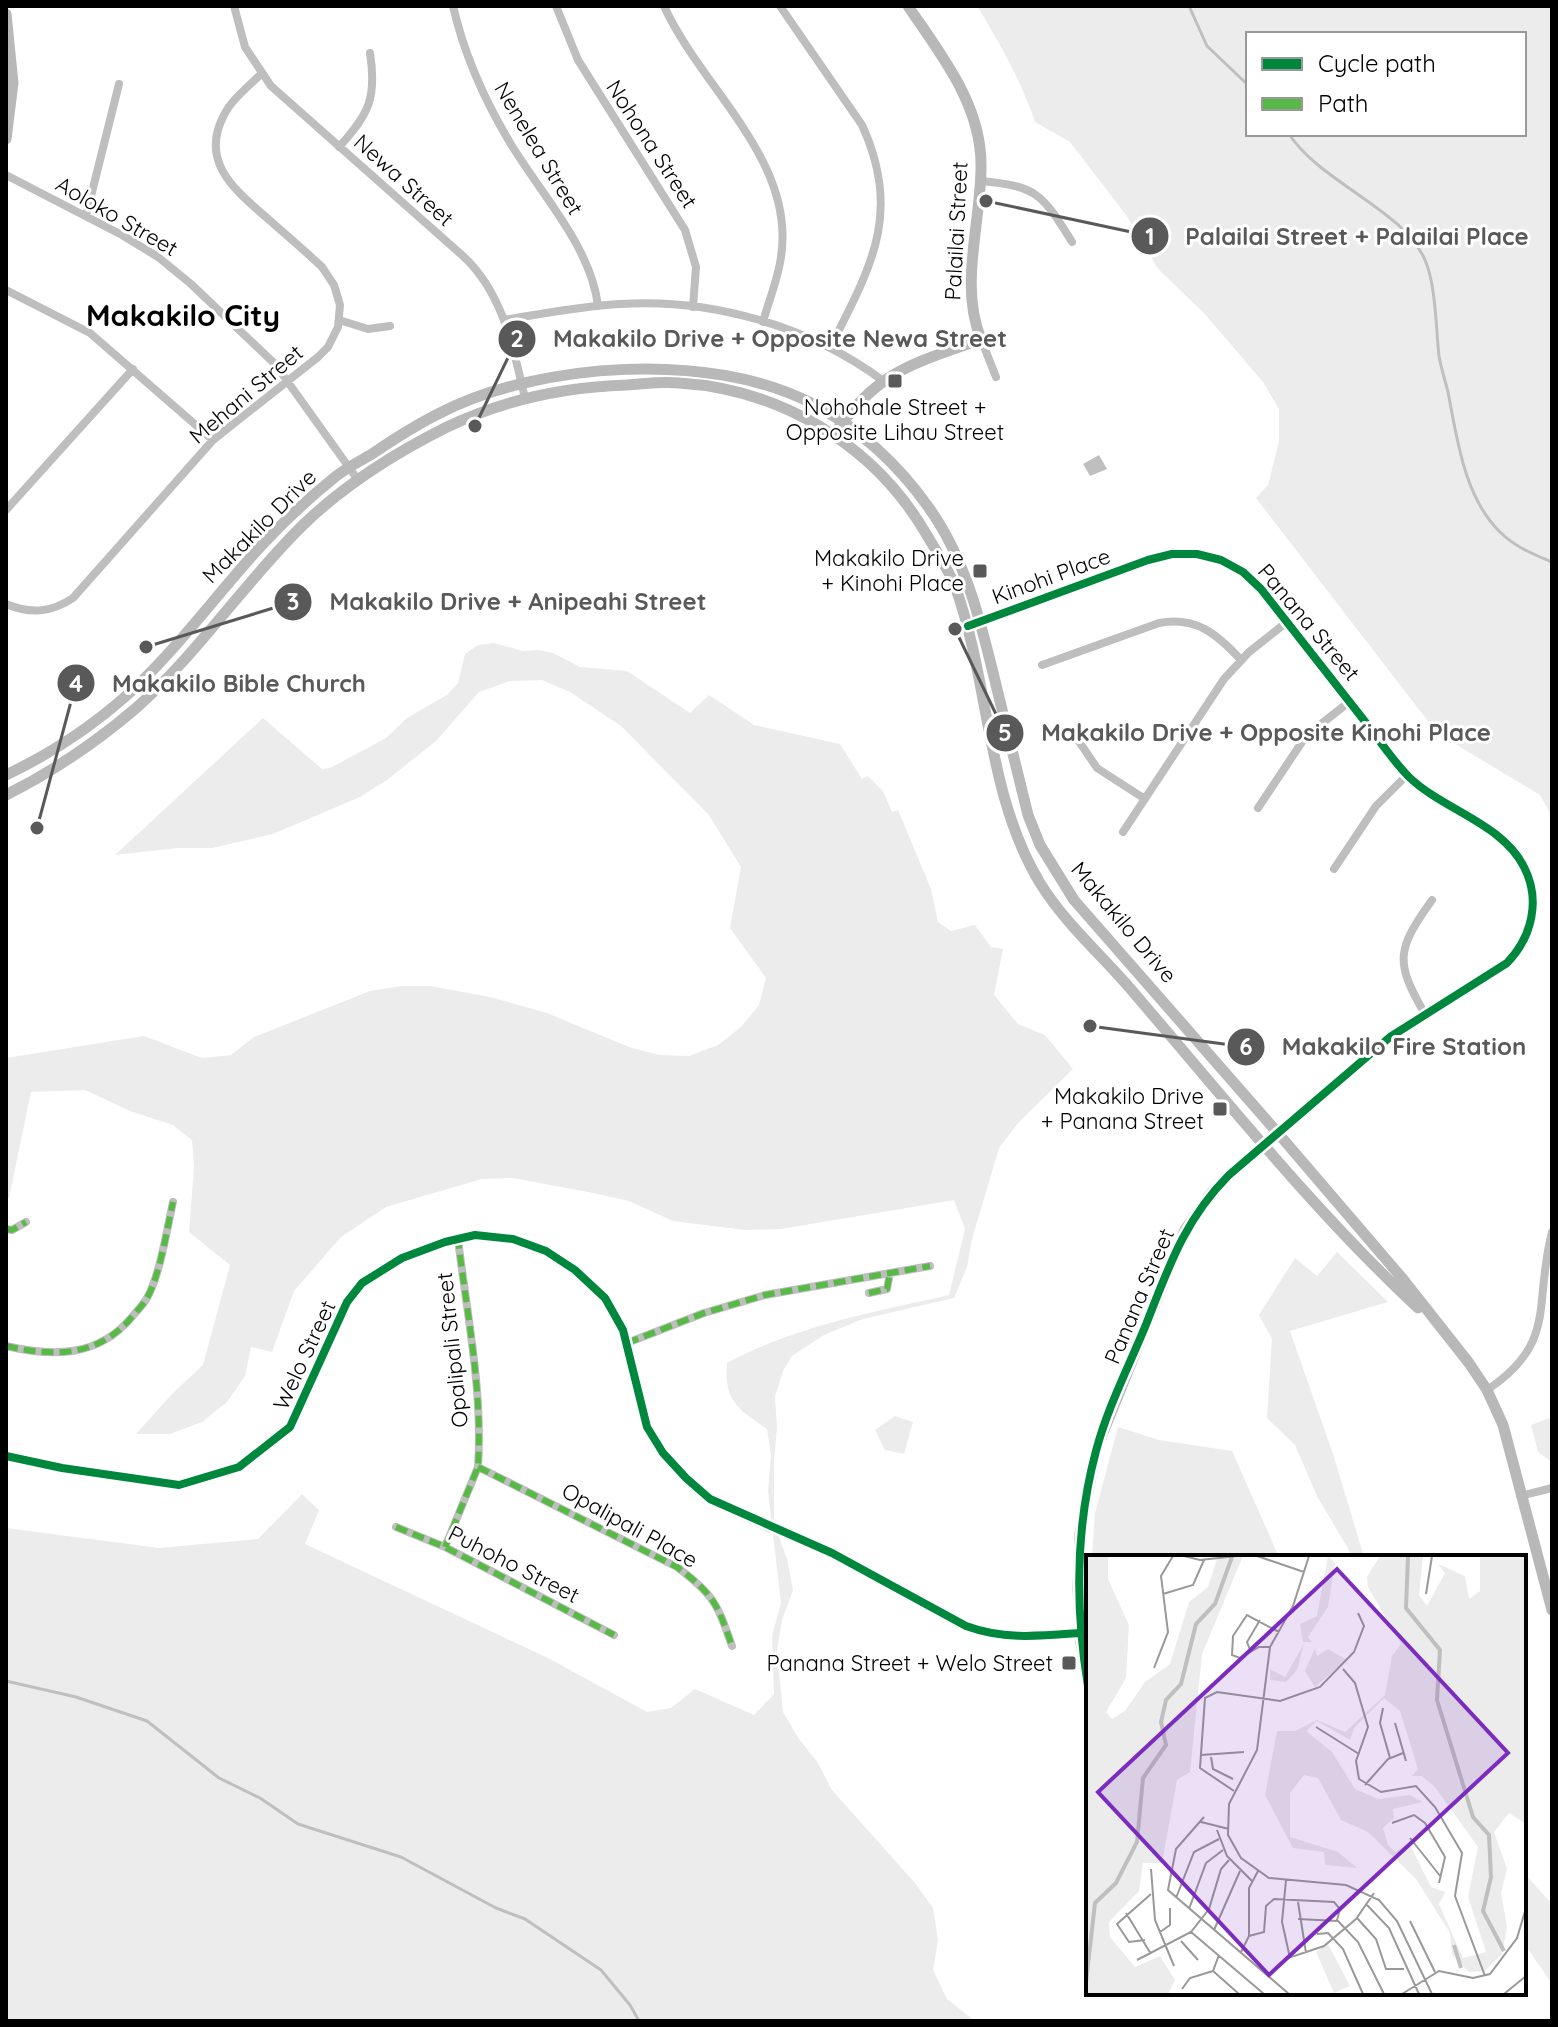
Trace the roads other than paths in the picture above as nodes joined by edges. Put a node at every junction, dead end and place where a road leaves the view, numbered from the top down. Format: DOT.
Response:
graph roads {
  1 [pos="234,6"];
  2 [pos="453,6"];
  3 [pos="556,6"];
  4 [pos="664,6"];
  5 [pos="780,6"];
  6 [pos="908,6"];
  7 [pos="6,14"];
  8 [pos="370,53"];
  9 [pos="261,74"];
  10 [pos="119,84"];
  11 [pos="6,139"];
  12 [pos="339,147"];
  13 [pos="6,175"];
  14 [pos="980,181"];
  15 [pos="86,216"];
  16 [pos="1072,242"];
  17 [pos="6,290"];
  18 [pos="598,306"];
  19 [pos="693,307"];
  20 [pos="339,320"];
  21 [pos="504,320"];
  22 [pos="763,322"];
  23 [pos="390,326"];
  24 [pos="981,339"];
  25 [pos="830,348"];
  26 [pos="133,369"];
  27 [pos="996,377"];
  28 [pos="288,380"];
  29 [pos="882,380"];
  30 [pos="523,392"];
  31 [pos="842,423"];
  32 [pos="834,434"];
  33 [pos="213,440"];
  34 [pos="350,468"];
  35 [pos="358,480"];
  36 [pos="6,510"];
  37 [pos="1148,560"];
  38 [pos="6,604"];
  39 [pos="981,621"];
  40 [pos="1287,622"];
  41 [pos="968,626"];
  42 [pos="1241,660"];
  43 [pos="1042,665"];
  44 [pos="1349,702"];
  45 [pos="1078,740"];
  46 [pos="6,775"];
  47 [pos="1407,775"];
  48 [pos="6,795"];
  49 [pos="1145,799"];
  50 [pos="1258,808"];
  51 [pos="1123,832"];
  52 [pos="1334,869"];
  53 [pos="1432,900"];
  54 [pos="1145,979"];
  55 [pos="1132,990"];
  56 [pos="1425,1014"];
  57 [pos="1277,1132"];
  58 [pos="1263,1145"];
  59 [pos="173,1202"];
  60 [pos="26,1222"];
  61 [pos="6,1229"];
  62 [pos="1552,1232"];
  63 [pos="458,1239"];
  64 [pos="930,1266"];
  65 [pos="890,1273"];
  66 [pos="1549,1288"];
  67 [pos="869,1293"];
  68 [pos="1450,1337"];
  69 [pos="627,1343"];
  70 [pos="6,1346"];
  71 [pos="1487,1390"];
  72 [pos="6,1456"];
  73 [pos="478,1467"];
  74 [pos="1552,1488"];
  75 [pos="1520,1496"];
  76 [pos="396,1527"];
  77 [pos="770,1527"];
  78 [pos="445,1547"];
  79 [pos="1552,1610"];
  80 [pos="1080,1633"];
  81 [pos="614,1635"];
  82 [pos="732,1646"];
  83 [pos="1086,1673"];
  1 -- 9 [label="street, Newa Street"];
  2 -- 18 [label="street, Nenelea Street"];
  3 -- 19 [label="street, Nohona Street"];
  4 -- 22 [label="street"];
  5 -- 25 [label="street"];
  6 -- 14 [label="main road, Palailai Street"];
  7 -- 11 [label="main road"];
  8 -- 12 [label="street"];
  9 -- 12 [label="street, Newa Street"];
  9 -- 20 [label="street"];
  10 -- 15 [label="street"];
  12 -- 21 [label="street, Newa Street"];
  13 -- 15 [label="street, Aoloko Street"];
  14 -- 16 [label="street"];
  14 -- 24 [label="main road, Palailai Street"];
  15 -- 28 [label="street, Aoloko Street"];
  17 -- 26 [label="street"];
  18 -- 19 [label="street"];
  18 -- 21 [label="street"];
  19 -- 22 [label="street"];
  20 -- 23 [label="street"];
  20 -- 28 [label="street, Mehani Street"];
  21 -- 30 [label="street, Newa Street"];
  22 -- 25 [label="street"];
  24 -- 27 [label="street, Palailai Street"];
  24 -- 29 [label="main road"];
  25 -- 29 [label="street"];
  26 -- 33 [label="street"];
  26 -- 36 [label="street"];
  28 -- 33 [label="street, Mehani Street"];
  28 -- 34 [label="street, Aoloko Street"];
  29 -- 31 [label="main road"];
  30 -- 31 [label="main road, Makakilo Drive"];
  30 -- 32 [label="main road, Makakilo Drive"];
  30 -- 34 [label="main road, Makakilo Drive"];
  30 -- 35 [label="main road, Makakilo Drive"];
  31 -- 32 [label="main road"];
  31 -- 39 [label="main road, Makakilo Drive"];
  32 -- 41 [label="main road, Makakilo Drive"];
  33 -- 38 [label="street, Mehani Street"];
  34 -- 35 [label="street, Aoloko Street"];
  34 -- 46 [label="main road, Makakilo Drive"];
  35 -- 48 [label="main road, Makakilo Drive"];
  37 -- 39 [label="street, Kinohi Place"];
  37 -- 40 [label="street, Panana Street"];
  39 -- 41 [label="street, Kinohi Place"];
  39 -- 54 [label="main road, Makakilo Drive"];
  40 -- 42 [label="street"];
  40 -- 44 [label="street, Panana Street"];
  41 -- 55 [label="main road, Makakilo Drive"];
  42 -- 43 [label="street"];
  42 -- 49 [label="street"];
  44 -- 47 [label="street, Panana Street"];
  44 -- 50 [label="street"];
  45 -- 49 [label="street"];
  47 -- 52 [label="street"];
  47 -- 56 [label="street, Panana Street"];
  49 -- 51 [label="street"];
  53 -- 56 [label="street"];
  54 -- 55 [label="main road"];
  54 -- 57 [label="main road, Makakilo Drive"];
  55 -- 58 [label="main road, Makakilo Drive"];
  56 -- 57 [label="street, Panana Street"];
  57 -- 58 [label="main road, Panana Street"];
  57 -- 68 [label="main road, Makakilo Drive"];
  58 -- 68 [label="main road, Makakilo Drive"];
  58 -- 80 [label="main road, Panana Street"];
  59 -- 70 [label="street"];
  60 -- 61 [label="street"];
  62 -- 66 [label="street"];
  63 -- 69 [label="main road, Welo Street"];
  63 -- 72 [label="main road, Welo Street"];
  63 -- 73 [label="street, Opalipali Street"];
  64 -- 65 [label="street"];
  65 -- 67 [label="street"];
  65 -- 69 [label="street"];
  66 -- 71 [label="street"];
  68 -- 71 [label="main road, Makakilo Drive"];
  69 -- 77 [label="main road, Welo Street"];
  71 -- 75 [label="main road, Makakilo Drive"];
  73 -- 78 [label="street, Opalipali Street"];
  73 -- 82 [label="street, Opalipali Place"];
  74 -- 75 [label="street"];
  75 -- 79 [label="main road, Makakilo Drive"];
  76 -- 78 [label="street, Puhoho Street"];
  77 -- 80 [label="street, Welo Street"];
  78 -- 81 [label="street, Puhoho Street"];
  80 -- 83 [label="main road, Panana Street"];
}
